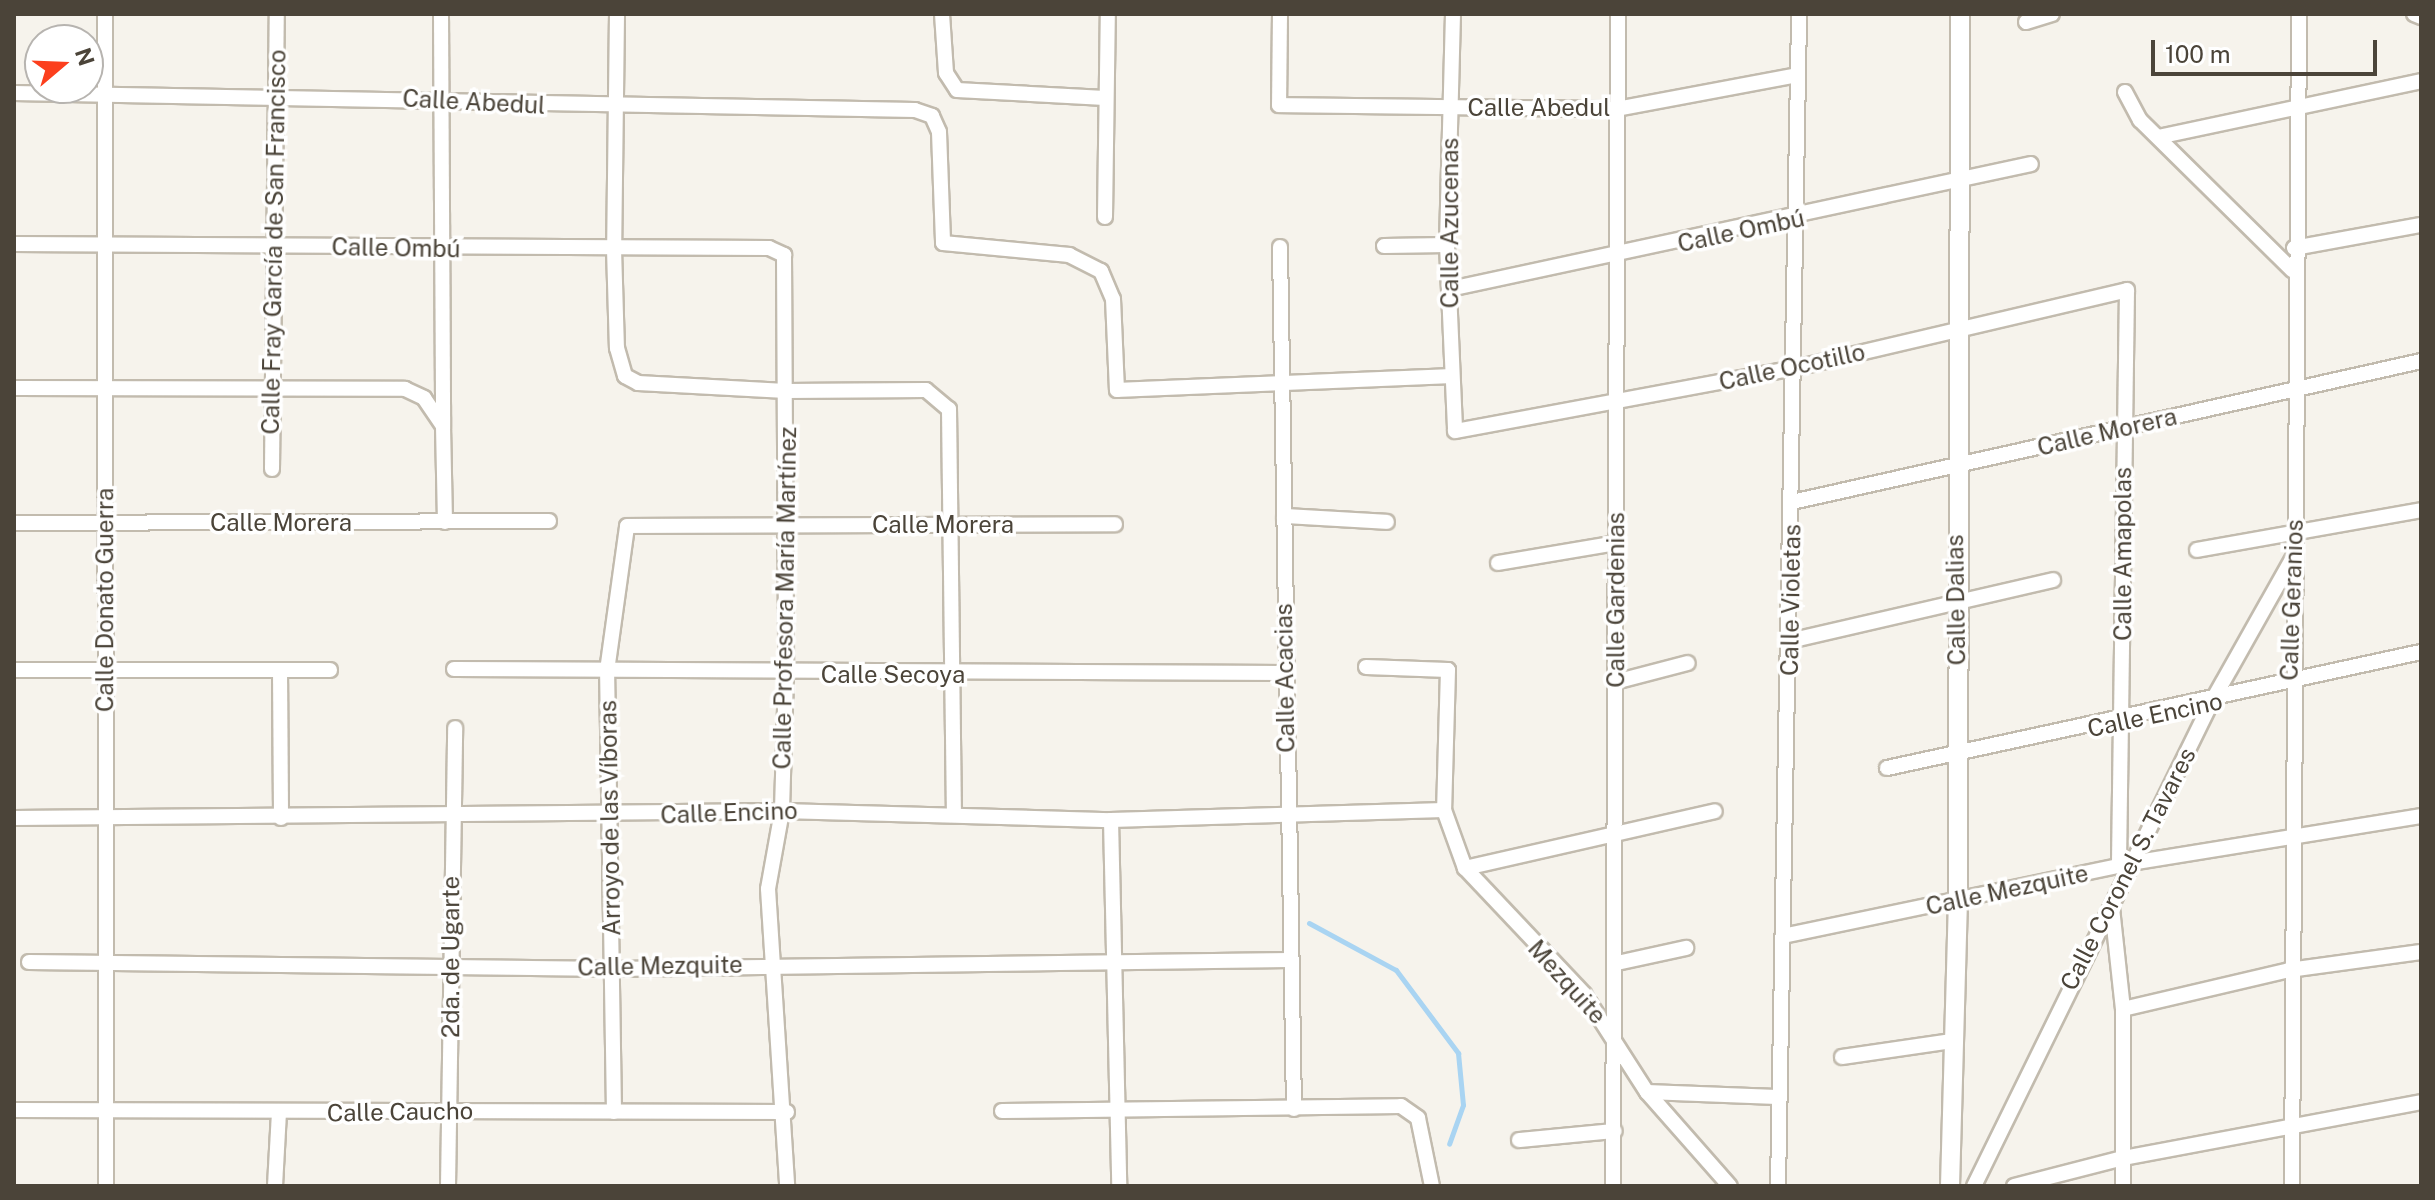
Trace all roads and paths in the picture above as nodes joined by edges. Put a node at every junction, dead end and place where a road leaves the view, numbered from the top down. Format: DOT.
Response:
graph roads {
  1 [pos="105,14"];
  2 [pos="277,14"];
  3 [pos="441,14"];
  4 [pos="617,14"];
  5 [pos="942,14"];
  6 [pos="1108,14"];
  7 [pos="1280,14"];
  8 [pos="1453,14"];
  9 [pos="1618,14"];
  10 [pos="1799,14"];
  11 [pos="1960,14"];
  12 [pos="2052,14"];
  13 [pos="2299,14"];
  14 [pos="2414,14"];
  15 [pos="2421,17"];
  16 [pos="2026,22"];
  17 [pos="1797,75"];
  18 [pos="2421,81"];
  19 [pos="2125,92"];
  20 [pos="104,95"];
  21 [pos="275,97"];
  22 [pos="1105,98"];
  23 [pos="440,99"];
  24 [pos="104,104"];
  25 [pos="2296,105"];
  26 [pos="1451,108"];
  27 [pos="616,109"];
  28 [pos="1616,109"];
  29 [pos="2158,137"];
  30 [pos="2031,164"];
  31 [pos="1960,182"];
  32 [pos="1105,217"];
  33 [pos="1795,220"];
  34 [pos="2421,225"];
  35 [pos="14,244"];
  36 [pos="104,245"];
  37 [pos="1447,245"];
  38 [pos="1384,246"];
  39 [pos="271,247"];
  40 [pos="1280,247"];
  41 [pos="2294,248"];
  42 [pos="441,249"];
  43 [pos="614,249"];
  44 [pos="779,250"];
  45 [pos="1618,256"];
  46 [pos="2292,270"];
  47 [pos="1450,289"];
  48 [pos="2127,290"];
  49 [pos="1956,329"];
  50 [pos="2421,361"];
  51 [pos="1791,369"];
  52 [pos="1452,376"];
  53 [pos="1285,386"];
  54 [pos="14,388"];
  55 [pos="274,388"];
  56 [pos="104,389"];
  57 [pos="2296,389"];
  58 [pos="786,391"];
  59 [pos="1617,404"];
  60 [pos="443,426"];
  61 [pos="2126,428"];
  62 [pos="1455,431"];
  63 [pos="1954,466"];
  64 [pos="272,469"];
  65 [pos="1792,502"];
  66 [pos="2421,510"];
  67 [pos="1284,516"];
  68 [pos="549,521"];
  69 [pos="445,522"];
  70 [pos="1387,522"];
  71 [pos="14,523"];
  72 [pos="107,524"];
  73 [pos="1115,524"];
  74 [pos="790,525"];
  75 [pos="952,525"];
  76 [pos="627,526"];
  77 [pos="2294,531"];
  78 [pos="1616,543"];
  79 [pos="2197,550"];
  80 [pos="2293,558"];
  81 [pos="1498,563"];
  82 [pos="2053,580"];
  83 [pos="1957,604"];
  84 [pos="1789,641"];
  85 [pos="2421,652"];
  86 [pos="1688,663"];
  87 [pos="1366,667"];
  88 [pos="454,669"];
  89 [pos="14,670"];
  90 [pos="105,670"];
  91 [pos="280,670"];
  92 [pos="330,670"];
  93 [pos="607,671"];
  94 [pos="1284,673"];
  95 [pos="786,675"];
  96 [pos="954,676"];
  97 [pos="1615,682"];
  98 [pos="2289,684"];
  99 [pos="2211,703"];
  100 [pos="2119,723"];
  101 [pos="455,728"];
  102 [pos="1957,754"];
  103 [pos="1887,768"];
  104 [pos="1444,810"];
  105 [pos="782,811"];
  106 [pos="1715,811"];
  107 [pos="1288,813"];
  108 [pos="954,814"];
  109 [pos="2421,816"];
  110 [pos="609,817"];
  111 [pos="14,818"];
  112 [pos="281,818"];
  113 [pos="452,818"];
  114 [pos="1111,820"];
  115 [pos="105,821"];
  116 [pos="2289,837"];
  117 [pos="1614,838"];
  118 [pos="2125,864"];
  119 [pos="1465,868"];
  120 [pos="1958,901"];
  121 [pos="2112,907"];
  122 [pos="1783,936"];
  123 [pos="1686,948"];
  124 [pos="2421,952"];
  125 [pos="1114,960"];
  126 [pos="1290,960"];
  127 [pos="29,962"];
  128 [pos="1617,963"];
  129 [pos="105,964"];
  130 [pos="451,964"];
  131 [pos="773,965"];
  132 [pos="613,969"];
  133 [pos="2289,970"];
  134 [pos="2123,1009"];
  135 [pos="1612,1033"];
  136 [pos="1952,1041"];
  137 [pos="1842,1057"];
  138 [pos="1647,1092"];
  139 [pos="1777,1097"];
  140 [pos="2421,1102"];
  141 [pos="1294,1109"];
  142 [pos="14,1110"];
  143 [pos="450,1111"];
  144 [pos="1002,1111"];
  145 [pos="106,1112"];
  146 [pos="614,1112"];
  147 [pos="787,1112"];
  148 [pos="1117,1112"];
  149 [pos="279,1113"];
  150 [pos="2290,1125"];
  151 [pos="1615,1131"];
  152 [pos="1519,1140"];
  153 [pos="2123,1158"];
  154 [pos="106,1186"];
  155 [pos="275,1186"];
  156 [pos="448,1186"];
  157 [pos="787,1186"];
  158 [pos="1119,1186"];
  159 [pos="1432,1186"];
  160 [pos="1613,1186"];
  161 [pos="1730,1186"];
  162 [pos="1778,1186"];
  163 [pos="1950,1186"];
  164 [pos="1974,1186"];
  165 [pos="2014,1186"];
  166 [pos="2123,1186"];
  167 [pos="2292,1186"];
  1 -- 20 [label="street, Calle Donato Guerra"];
  2 -- 21 [label="street, Calle Fray García de San Francisco"];
  3 -- 23 [label="street"];
  4 -- 27 [label="street"];
  5 -- 22 [label="street"];
  6 -- 22 [label="street"];
  7 -- 26 [label="street, Calle Abedul"];
  8 -- 26 [label="street, Calle Azucenas"];
  9 -- 28 [label="street, Calle Gardenias"];
  10 -- 17 [label="street, Calle Violetas"];
  11 -- 31 [label="street, Calle Dalias"];
  12 -- 16 [label="street"];
  13 -- 25 [label="street, Calle Geranios"];
  14 -- 15 [label="street"];
  17 -- 28 [label="street, Calle Abedul"];
  17 -- 33 [label="street, Calle Violetas"];
  18 -- 25 [label="street"];
  19 -- 29 [label="street"];
  20 -- 21 [label="street, Calle Abedul"];
  21 -- 23 [label="street, Calle Abedul"];
  21 -- 39 [label="street, Calle Fray García de San Francisco"];
  22 -- 32 [label="street"];
  23 -- 27 [label="street, Calle Abedul"];
  23 -- 42 [label="street"];
  24 -- 36 [label="street, Calle Donato Guerra"];
  25 -- 29 [label="street"];
  25 -- 41 [label="street, Calle Geranios"];
  26 -- 28 [label="street, Calle Abedul"];
  26 -- 37 [label="street, Calle Azucenas"];
  27 -- 43 [label="street"];
  27 -- 53 [label="street, Calle Abedul"];
  28 -- 45 [label="street, Calle Gardenias"];
  29 -- 46 [label="street"];
  30 -- 31 [label="street, Calle Ombú"];
  31 -- 33 [label="street, Calle Ombú"];
  31 -- 49 [label="street, Calle Dalias"];
  33 -- 45 [label="street, Calle Ombú"];
  33 -- 51 [label="street, Calle Violetas"];
  34 -- 41 [label="street"];
  35 -- 36 [label="street, Calle Ombú"];
  36 -- 39 [label="street, Calle Ombú"];
  36 -- 56 [label="street, Calle Donato Guerra"];
  37 -- 38 [label="street"];
  37 -- 47 [label="street, Calle Azucenas"];
  39 -- 42 [label="street, Calle Ombú"];
  39 -- 55 [label="street, Calle Fray García de San Francisco"];
  40 -- 53 [label="street, Calle Acacias"];
  41 -- 46 [label="street, Calle Geranios"];
  42 -- 43 [label="street, Calle Ombú"];
  42 -- 60 [label="street"];
  43 -- 44 [label="street, Calle Ombú"];
  43 -- 58 [label="street"];
  44 -- 58 [label="street, Calle Profesora María Martínez"];
  45 -- 47 [label="street, Calle Ombú"];
  45 -- 59 [label="street, Calle Gardenias"];
  46 -- 57 [label="street, Calle Geranios"];
  47 -- 52 [label="street, Calle Azucenas"];
  48 -- 49 [label="street, Calle Ocotillo"];
  48 -- 61 [label="street, Calle Amapolas"];
  49 -- 51 [label="street, Calle Ocotillo"];
  49 -- 63 [label="street, Calle Dalias"];
  50 -- 57 [label="street, Calle Morera"];
  51 -- 59 [label="street, Calle Ocotillo"];
  51 -- 65 [label="street, Calle Violetas"];
  52 -- 53 [label="street"];
  52 -- 62 [label="street, Calle Azucenas"];
  53 -- 67 [label="street, Calle Acacias"];
  54 -- 56 [label="street"];
  55 -- 56 [label="street"];
  55 -- 60 [label="street"];
  55 -- 64 [label="street, Calle Fray García de San Francisco"];
  56 -- 72 [label="street, Calle Donato Guerra"];
  57 -- 61 [label="street, Calle Morera"];
  57 -- 77 [label="street, Calle Geranios"];
  58 -- 74 [label="street, Calle Profesora María Martínez"];
  58 -- 75 [label="street"];
  59 -- 62 [label="street, Calle Ocotillo"];
  59 -- 78 [label="street, Calle Gardenias"];
  60 -- 69 [label="street"];
  61 -- 63 [label="street, Calle Morera"];
  61 -- 100 [label="street, Calle Amapolas"];
  63 -- 65 [label="street, Calle Morera"];
  63 -- 83 [label="street, Calle Dalias"];
  65 -- 84 [label="street, Calle Violetas"];
  66 -- 77 [label="street"];
  67 -- 70 [label="street"];
  67 -- 94 [label="street, Calle Acacias"];
  68 -- 69 [label="street, Calle Morera"];
  69 -- 72 [label="street, Calle Morera"];
  71 -- 72 [label="street, Calle Morera"];
  72 -- 90 [label="street, Calle Donato Guerra"];
  73 -- 75 [label="street, Calle Morera"];
  74 -- 75 [label="street, Calle Morera"];
  74 -- 76 [label="street, Calle Morera"];
  74 -- 95 [label="street, Calle Profesora María Martínez"];
  75 -- 96 [label="street"];
  76 -- 93 [label="street, Arroyo de las Víboras"];
  77 -- 79 [label="street"];
  77 -- 80 [label="street, Calle Geranios"];
  78 -- 81 [label="street"];
  78 -- 97 [label="street, Calle Gardenias"];
  80 -- 98 [label="street, Calle Geranios"];
  80 -- 99 [label="street, Calle Coronel S. Tavares"];
  82 -- 83 [label="street"];
  83 -- 84 [label="street"];
  83 -- 102 [label="street, Calle Dalias"];
  84 -- 122 [label="street, Calle Violetas"];
  85 -- 98 [label="street, Calle Encino"];
  86 -- 97 [label="street"];
  87 -- 104 [label="street"];
  88 -- 93 [label="street, Calle Secoya"];
  89 -- 90 [label="street"];
  90 -- 91 [label="street"];
  90 -- 115 [label="street, Calle Donato Guerra"];
  91 -- 92 [label="street"];
  91 -- 112 [label="street"];
  93 -- 95 [label="street, Calle Secoya"];
  93 -- 110 [label="street, Arroyo de las Víboras"];
  94 -- 96 [label="street, Calle Secoya"];
  94 -- 107 [label="street, Calle Acacias"];
  95 -- 96 [label="street, Calle Secoya"];
  95 -- 105 [label="street, Calle Profesora María Martínez"];
  96 -- 108 [label="street"];
  97 -- 117 [label="street, Calle Gardenias"];
  98 -- 99 [label="street, Calle Encino"];
  98 -- 116 [label="street, Calle Geranios"];
  99 -- 100 [label="street, Calle Encino"];
  99 -- 118 [label="street, Calle Coronel S. Tavares"];
  100 -- 102 [label="street, Calle Encino"];
  100 -- 118 [label="street, Calle Amapolas"];
  101 -- 113 [label="street, 2da. de Ugarte"];
  102 -- 103 [label="street, Calle Encino"];
  102 -- 120 [label="street, Calle Dalias"];
  104 -- 107 [label="street, Calle Encino"];
  104 -- 119 [label="street, Mezquite"];
  105 -- 108 [label="street, Calle Encino"];
  105 -- 110 [label="street, Calle Encino"];
  105 -- 131 [label="street, Calle Profesora María Martínez"];
  106 -- 117 [label="street"];
  107 -- 114 [label="street, Calle Encino"];
  107 -- 126 [label="street, Calle Acacias"];
  108 -- 114 [label="street, Calle Encino"];
  109 -- 116 [label="street, Calle Mezquite"];
  110 -- 113 [label="street, Calle Encino"];
  110 -- 132 [label="street, Arroyo de las Víboras"];
  111 -- 115 [label="street, Calle Encino"];
  112 -- 113 [label="street, Calle Encino"];
  112 -- 115 [label="street, Calle Encino"];
  113 -- 130 [label="street, 2da. de Ugarte"];
  114 -- 125 [label="street"];
  115 -- 129 [label="street, Calle Donato Guerra"];
  116 -- 118 [label="street, Calle Mezquite"];
  116 -- 133 [label="street, Calle Geranios"];
  117 -- 119 [label="street"];
  117 -- 128 [label="street, Calle Gardenias"];
  118 -- 120 [label="street, Calle Mezquite"];
  118 -- 121 [label="street, Calle Coronel S. Tavares"];
  119 -- 135 [label="street, Mezquite"];
  120 -- 122 [label="street, Calle Mezquite"];
  120 -- 136 [label="street, Calle Dalias"];
  121 -- 134 [label="street"];
  121 -- 164 [label="street, Calle Coronel S. Tavares"];
  122 -- 139 [label="street, Calle Violetas"];
  123 -- 128 [label="street"];
  124 -- 133 [label="street"];
  125 -- 126 [label="street, Calle Mezquite"];
  125 -- 131 [label="street, Calle Mezquite"];
  125 -- 148 [label="street"];
  126 -- 141 [label="street, Calle Acacias"];
  127 -- 129 [label="street, Calle Mezquite"];
  128 -- 135 [label="street, Calle Gardenias"];
  129 -- 130 [label="street, Calle Mezquite"];
  129 -- 145 [label="street, Calle Donato Guerra"];
  130 -- 132 [label="street, Calle Mezquite"];
  130 -- 143 [label="street, 2da. de Ugarte"];
  131 -- 132 [label="street, Calle Mezquite"];
  131 -- 147 [label="street, Calle Profesora María Martínez"];
  132 -- 146 [label="street, Arroyo de las Víboras"];
  133 -- 134 [label="street"];
  133 -- 150 [label="street, Calle Geranios"];
  134 -- 153 [label="street"];
  135 -- 138 [label="street, Mezquite"];
  135 -- 151 [label="street, Calle Gardenias"];
  136 -- 137 [label="street"];
  136 -- 163 [label="street, Calle Dalias"];
  138 -- 139 [label="street"];
  138 -- 161 [label="street, Mezquite"];
  139 -- 162 [label="street, Calle Violetas"];
  140 -- 150 [label="street"];
  141 -- 148 [label="street"];
  141 -- 159 [label="street"];
  142 -- 145 [label="street, Calle Caucho"];
  143 -- 146 [label="street, Calle Caucho"];
  143 -- 149 [label="street, Calle Caucho"];
  143 -- 156 [label="street, 2da. de Ugarte"];
  144 -- 148 [label="street"];
  145 -- 149 [label="street, Calle Caucho"];
  145 -- 154 [label="street, Calle Donato Guerra"];
  146 -- 147 [label="street, Calle Caucho"];
  147 -- 157 [label="street, Calle Profesora María Martínez"];
  148 -- 158 [label="street"];
  149 -- 155 [label="street"];
  150 -- 153 [label="street"];
  150 -- 167 [label="street, Calle Geranios"];
  151 -- 152 [label="street"];
  151 -- 160 [label="street, Calle Gardenias"];
  153 -- 165 [label="street"];
  153 -- 166 [label="street"];
}
